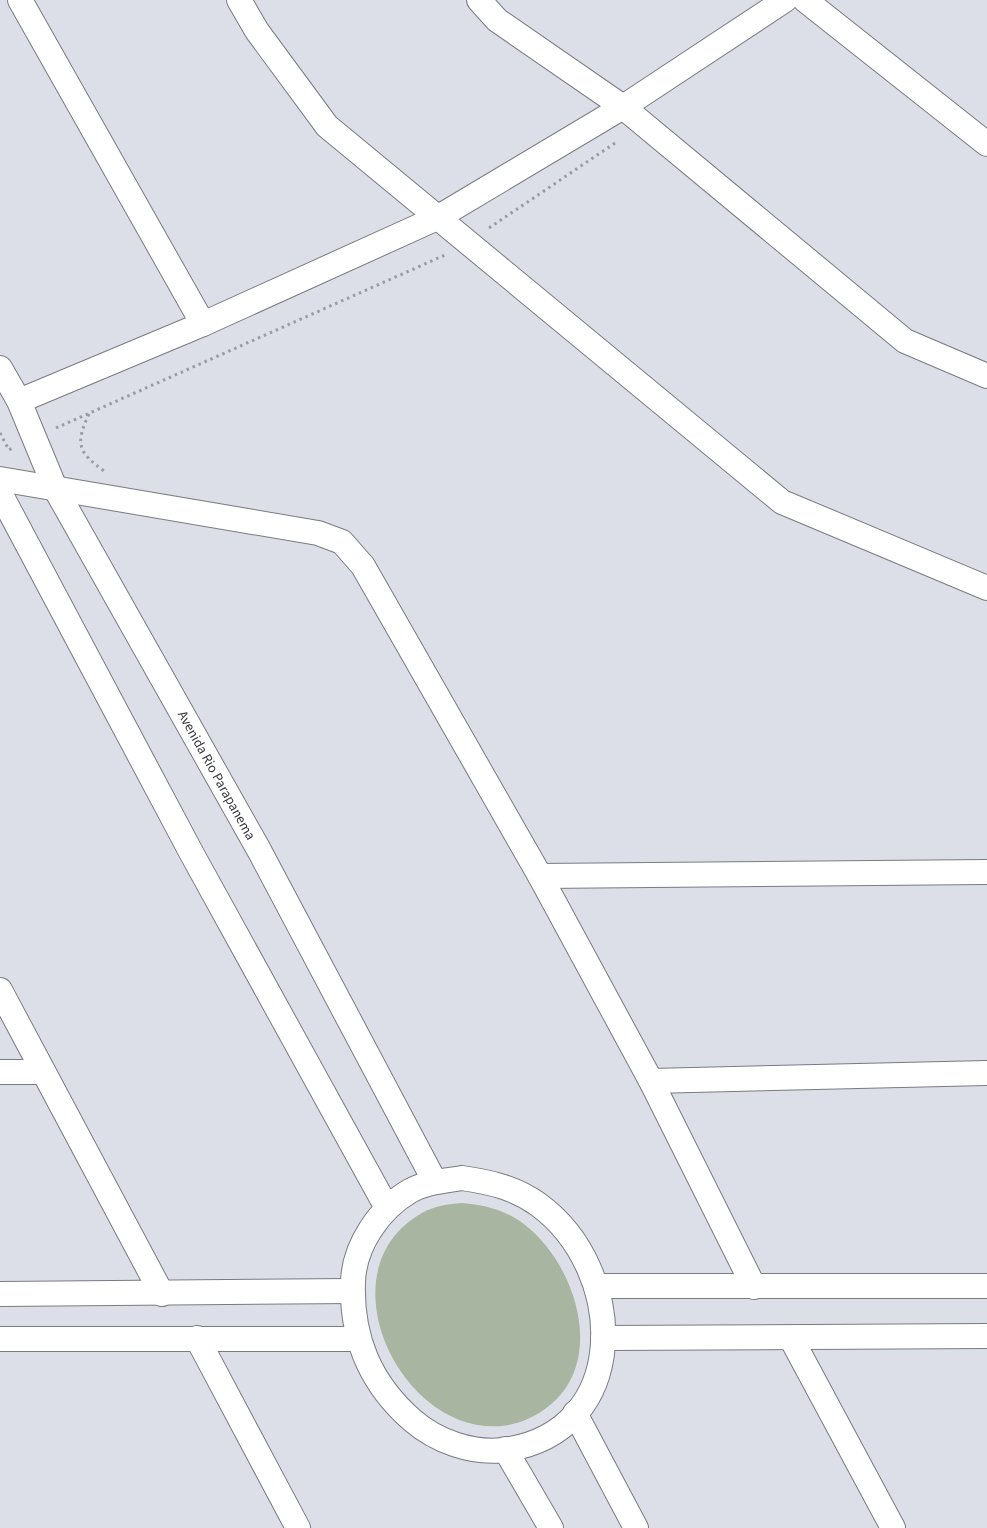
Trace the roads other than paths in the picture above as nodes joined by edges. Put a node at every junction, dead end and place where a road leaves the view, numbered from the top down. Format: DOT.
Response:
graph roads {
  1 [pos="20,0"];
  2 [pos="239,0"];
  3 [pos="479,0"];
  4 [pos="785,0"];
  5 [pos="805,0"];
  6 [pos="622,107"];
  7 [pos="987,144"];
  8 [pos="437,218"];
  9 [pos="203,324"];
  10 [pos="0,368"];
  11 [pos="987,376"];
  12 [pos="19,401"];
  13 [pos="0,478"];
  14 [pos="55,488"];
  15 [pos="0,493"];
  16 [pos="987,588"];
  17 [pos="987,872"];
  18 [pos="540,876"];
  19 [pos="0,990"];
  20 [pos="0,1072"];
  21 [pos="43,1072"];
  22 [pos="987,1073"];
  23 [pos="652,1082"];
  24 [pos="435,1182"];
  25 [pos="387,1208"];
  26 [pos="596,1286"];
  27 [pos="987,1286"];
  28 [pos="754,1287"];
  29 [pos="352,1291"];
  30 [pos="0,1294"];
  31 [pos="162,1294"];
  32 [pos="987,1336"];
  33 [pos="197,1338"];
  34 [pos="604,1338"];
  35 [pos="791,1338"];
  36 [pos="0,1339"];
  37 [pos="358,1339"];
  38 [pos="575,1413"];
  39 [pos="505,1449"];
  40 [pos="298,1528"];
  41 [pos="551,1528"];
  42 [pos="636,1528"];
  43 [pos="893,1528"];
  1 -- 9 [label="street"];
  2 -- 8 [label="street"];
  3 -- 6 [label="street"];
  4 -- 6 [label="street"];
  5 -- 7 [label="street"];
  6 -- 8 [label="street"];
  6 -- 11 [label="street"];
  8 -- 9 [label="street"];
  8 -- 16 [label="street"];
  9 -- 12 [label="street"];
  10 -- 12 [label="street, Avenida Rio Parapanema"];
  12 -- 14 [label="street, Avenida Rio Parapanema"];
  13 -- 14 [label="street"];
  14 -- 18 [label="street"];
  14 -- 24 [label="street, Avenida Rio Parapanema"];
  15 -- 25 [label="street"];
  17 -- 18 [label="street"];
  18 -- 23 [label="street"];
  19 -- 21 [label="street"];
  20 -- 21 [label="street"];
  21 -- 31 [label="street"];
  22 -- 23 [label="street"];
  23 -- 28 [label="street"];
  24 -- 25 [label="street"];
  24 -- 26 [label="street"];
  25 -- 29 [label="street"];
  26 -- 28 [label="street"];
  26 -- 34 [label="street"];
  27 -- 28 [label="street"];
  29 -- 31 [label="street"];
  29 -- 37 [label="street"];
  30 -- 31 [label="street"];
  32 -- 35 [label="street"];
  33 -- 36 [label="street"];
  33 -- 37 [label="street"];
  33 -- 40 [label="street"];
  34 -- 35 [label="street"];
  34 -- 38 [label="street"];
  35 -- 43 [label="street"];
  37 -- 39 [label="street"];
  38 -- 39 [label="street"];
  38 -- 42 [label="street"];
  39 -- 41 [label="street"];
}
